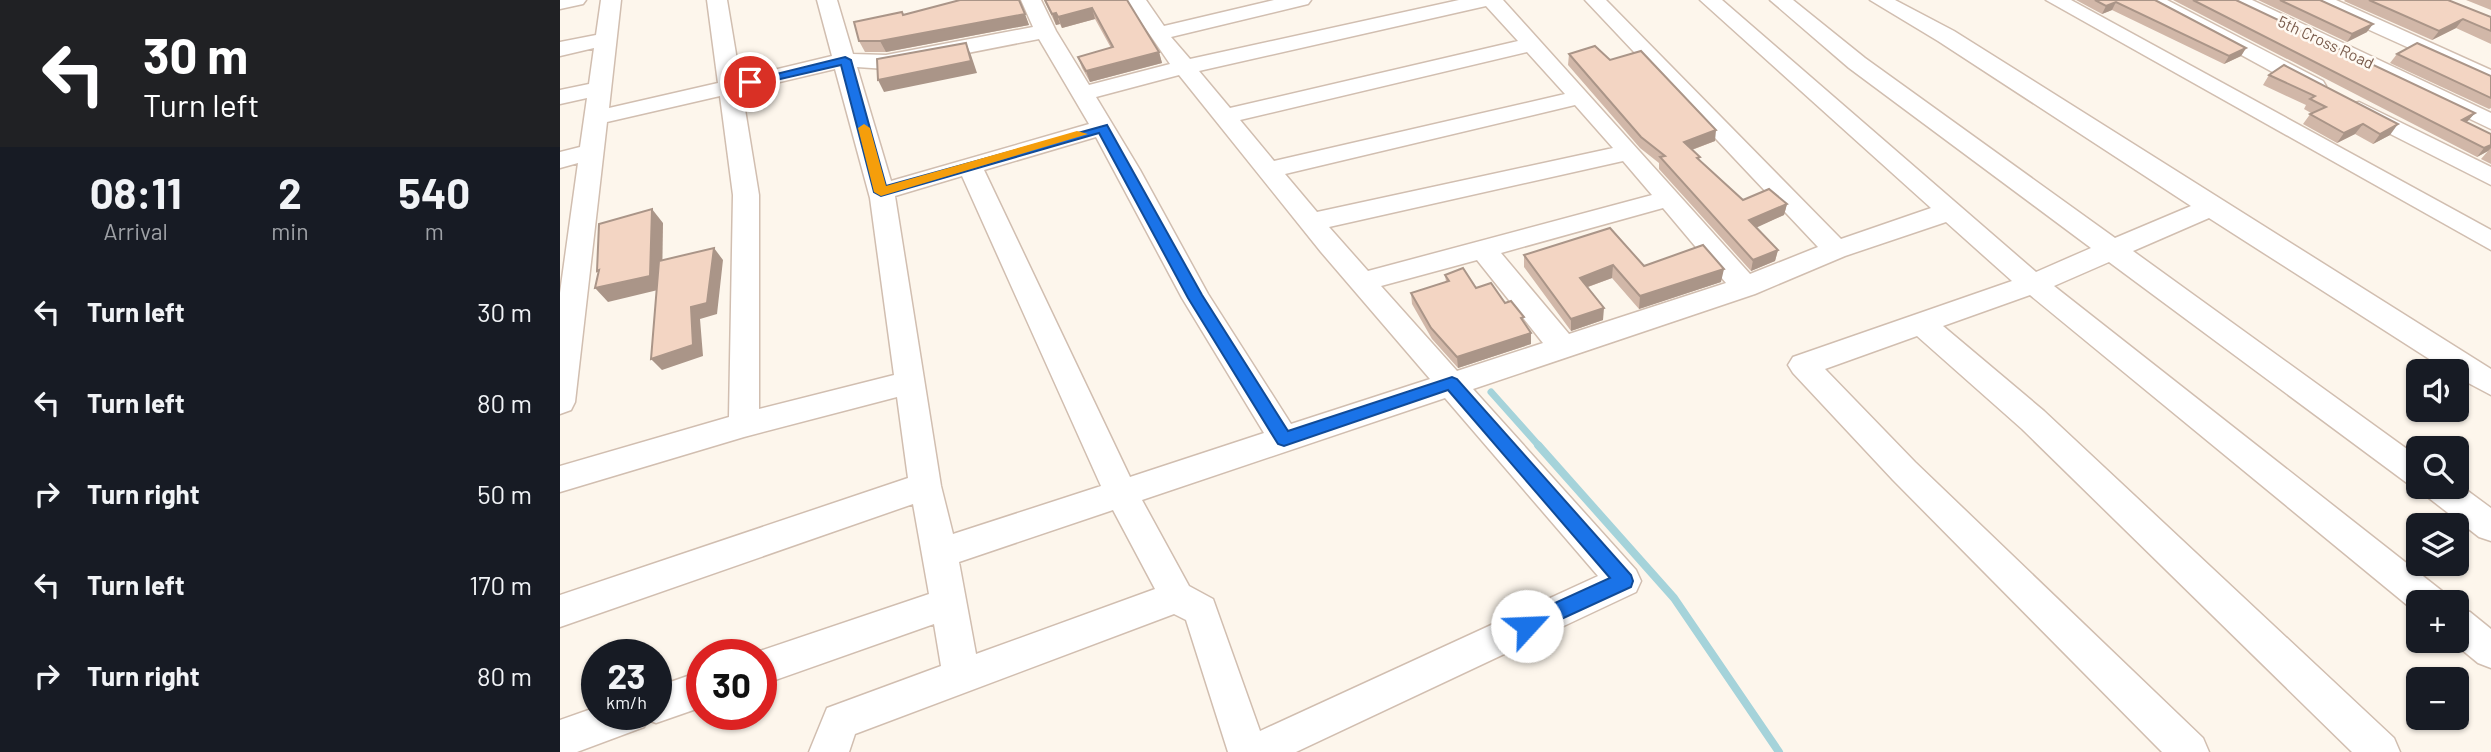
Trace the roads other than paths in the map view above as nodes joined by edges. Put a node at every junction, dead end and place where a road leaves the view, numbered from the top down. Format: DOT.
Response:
graph roads {
  1 [pos="576,0"];
  2 [pos="611,0"];
  3 [pos="718,0"];
  4 [pos="827,0"];
  5 [pos="1031,0"];
  6 [pos="1136,0"];
  7 [pos="1301,0"];
  8 [pos="1490,0"];
  9 [pos="1595,0"];
  10 [pos="1710,0"];
  11 [pos="1780,0"];
  12 [pos="1880,0"];
  13 [pos="2056,0"];
  14 [pos="2151,0"];
  15 [pos="2236,0"];
  16 [pos="2319,0"];
  17 [pos="560,3"];
  18 [pos="1045,31"];
  19 [pos="1158,33"];
  20 [pos="606,40"];
  21 [pos="1532,44"];
  22 [pos="560,49"];
  23 [pos="845,60"];
  24 [pos="1185,67"];
  25 [pos="2491,78"];
  26 [pos="729,87"];
  27 [pos="600,88"];
  28 [pos="1082,94"];
  29 [pos="560,97"];
  30 [pos="1581,97"];
  31 [pos="1226,116"];
  32 [pos="596,118"];
  33 [pos="2491,122"];
  34 [pos="1102,128"];
  35 [pos="592,152"];
  36 [pos="1629,152"];
  37 [pos="560,160"];
  38 [pos="970,166"];
  39 [pos="1270,170"];
  40 [pos="2491,177"];
  41 [pos="881,192"];
  42 [pos="1668,198"];
  43 [pos="2211,207"];
  44 [pos="1950,211"];
  45 [pos="1312,222"];
  46 [pos="2491,241"];
  47 [pos="1483,249"];
  48 [pos="2111,249"];
  49 [pos="1836,250"];
  50 [pos="570,255"];
  51 [pos="1362,282"];
  52 [pos="2033,284"];
  53 [pos="1745,287"];
  54 [pos="1921,323"];
  55 [pos="1562,346"];
  56 [pos="564,350"];
  57 [pos="910,382"];
  58 [pos="1452,383"];
  59 [pos="2491,384"];
  60 [pos="560,402"];
  61 [pos="744,425"];
  62 [pos="1284,439"];
  63 [pos="2406,465"];
  64 [pos="560,479"];
  65 [pos="925,486"];
  66 [pos="1121,493"];
  67 [pos="2453,499"];
  68 [pos="2491,527"];
  69 [pos="940,553"];
  70 [pos="2415,590"];
  71 [pos="1177,597"];
  72 [pos="949,603"];
  73 [pos="560,611"];
  74 [pos="2469,634"];
  75 [pos="2491,651"];
  76 [pos="777,662"];
  77 [pos="961,677"];
  78 [pos="586,730"];
  79 [pos="560,739"];
  80 [pos="829,752"];
  81 [pos="1248,752"];
  82 [pos="1264,752"];
  83 [pos="2189,752"];
  84 [pos="2380,752"];
  1 -- 17 [label="street"];
  2 -- 20 [label="street"];
  3 -- 26 [label="street"];
  4 -- 23 [label="street"];
  5 -- 18 [label="street"];
  6 -- 19 [label="street"];
  7 -- 19 [label="street"];
  8 -- 21 [label="street"];
  8 -- 24 [label="street"];
  9 -- 49 [label="street"];
  10 -- 44 [label="street"];
  11 -- 48 [label="street"];
  12 -- 43 [label="street"];
  13 -- 46 [label="street"];
  14 -- 40 [label="street"];
  15 -- 33 [label="street, 5th Cross Road"];
  16 -- 25 [label="street"];
  18 -- 23 [label="street"];
  18 -- 28 [label="street"];
  19 -- 24 [label="street"];
  20 -- 22 [label="street"];
  20 -- 27 [label="street"];
  21 -- 30 [label="street"];
  21 -- 31 [label="street"];
  23 -- 26 [label="street"];
  23 -- 41 [label="street"];
  24 -- 28 [label="street"];
  24 -- 31 [label="street"];
  26 -- 32 [label="street"];
  26 -- 61 [label="street"];
  27 -- 29 [label="street"];
  27 -- 32 [label="street"];
  28 -- 34 [label="street"];
  30 -- 36 [label="street"];
  30 -- 39 [label="street"];
  31 -- 39 [label="street"];
  32 -- 35 [label="street"];
  34 -- 38 [label="street"];
  34 -- 62 [label="street"];
  35 -- 37 [label="street"];
  35 -- 50 [label="street"];
  36 -- 42 [label="street"];
  36 -- 45 [label="street"];
  38 -- 41 [label="street"];
  38 -- 66 [label="street"];
  39 -- 45 [label="street"];
  41 -- 57 [label="street"];
  42 -- 47 [label="street"];
  42 -- 53 [label="street"];
  43 -- 48 [label="street"];
  43 -- 59 [label="street"];
  44 -- 49 [label="street"];
  44 -- 52 [label="street"];
  45 -- 51 [label="street"];
  47 -- 51 [label="street"];
  47 -- 55 [label="street"];
  48 -- 52 [label="street"];
  48 -- 63 [label="street"];
  49 -- 53 [label="street"];
  50 -- 56 [label="street"];
  51 -- 58 [label="street"];
  52 -- 54 [label="street"];
  52 -- 70 [label="street"];
  53 -- 55 [label="street"];
  54 -- 83 [label="street"];
  54 -- 84 [label="street"];
  55 -- 58 [label="street"];
  56 -- 60 [label="street"];
  57 -- 61 [label="street"];
  57 -- 65 [label="street"];
  58 -- 62 [label="street"];
  58 -- 82 [label="street"];
  61 -- 64 [label="street"];
  62 -- 66 [label="street"];
  65 -- 69 [label="street"];
  65 -- 73 [label="street"];
  66 -- 69 [label="street"];
  66 -- 71 [label="street"];
  67 -- 68 [label="street"];
  69 -- 72 [label="street"];
  71 -- 77 [label="street"];
  71 -- 81 [label="street"];
  72 -- 76 [label="street"];
  72 -- 77 [label="street"];
  74 -- 75 [label="street"];
  77 -- 80 [label="street"];
  78 -- 79 [label="street"];
}
